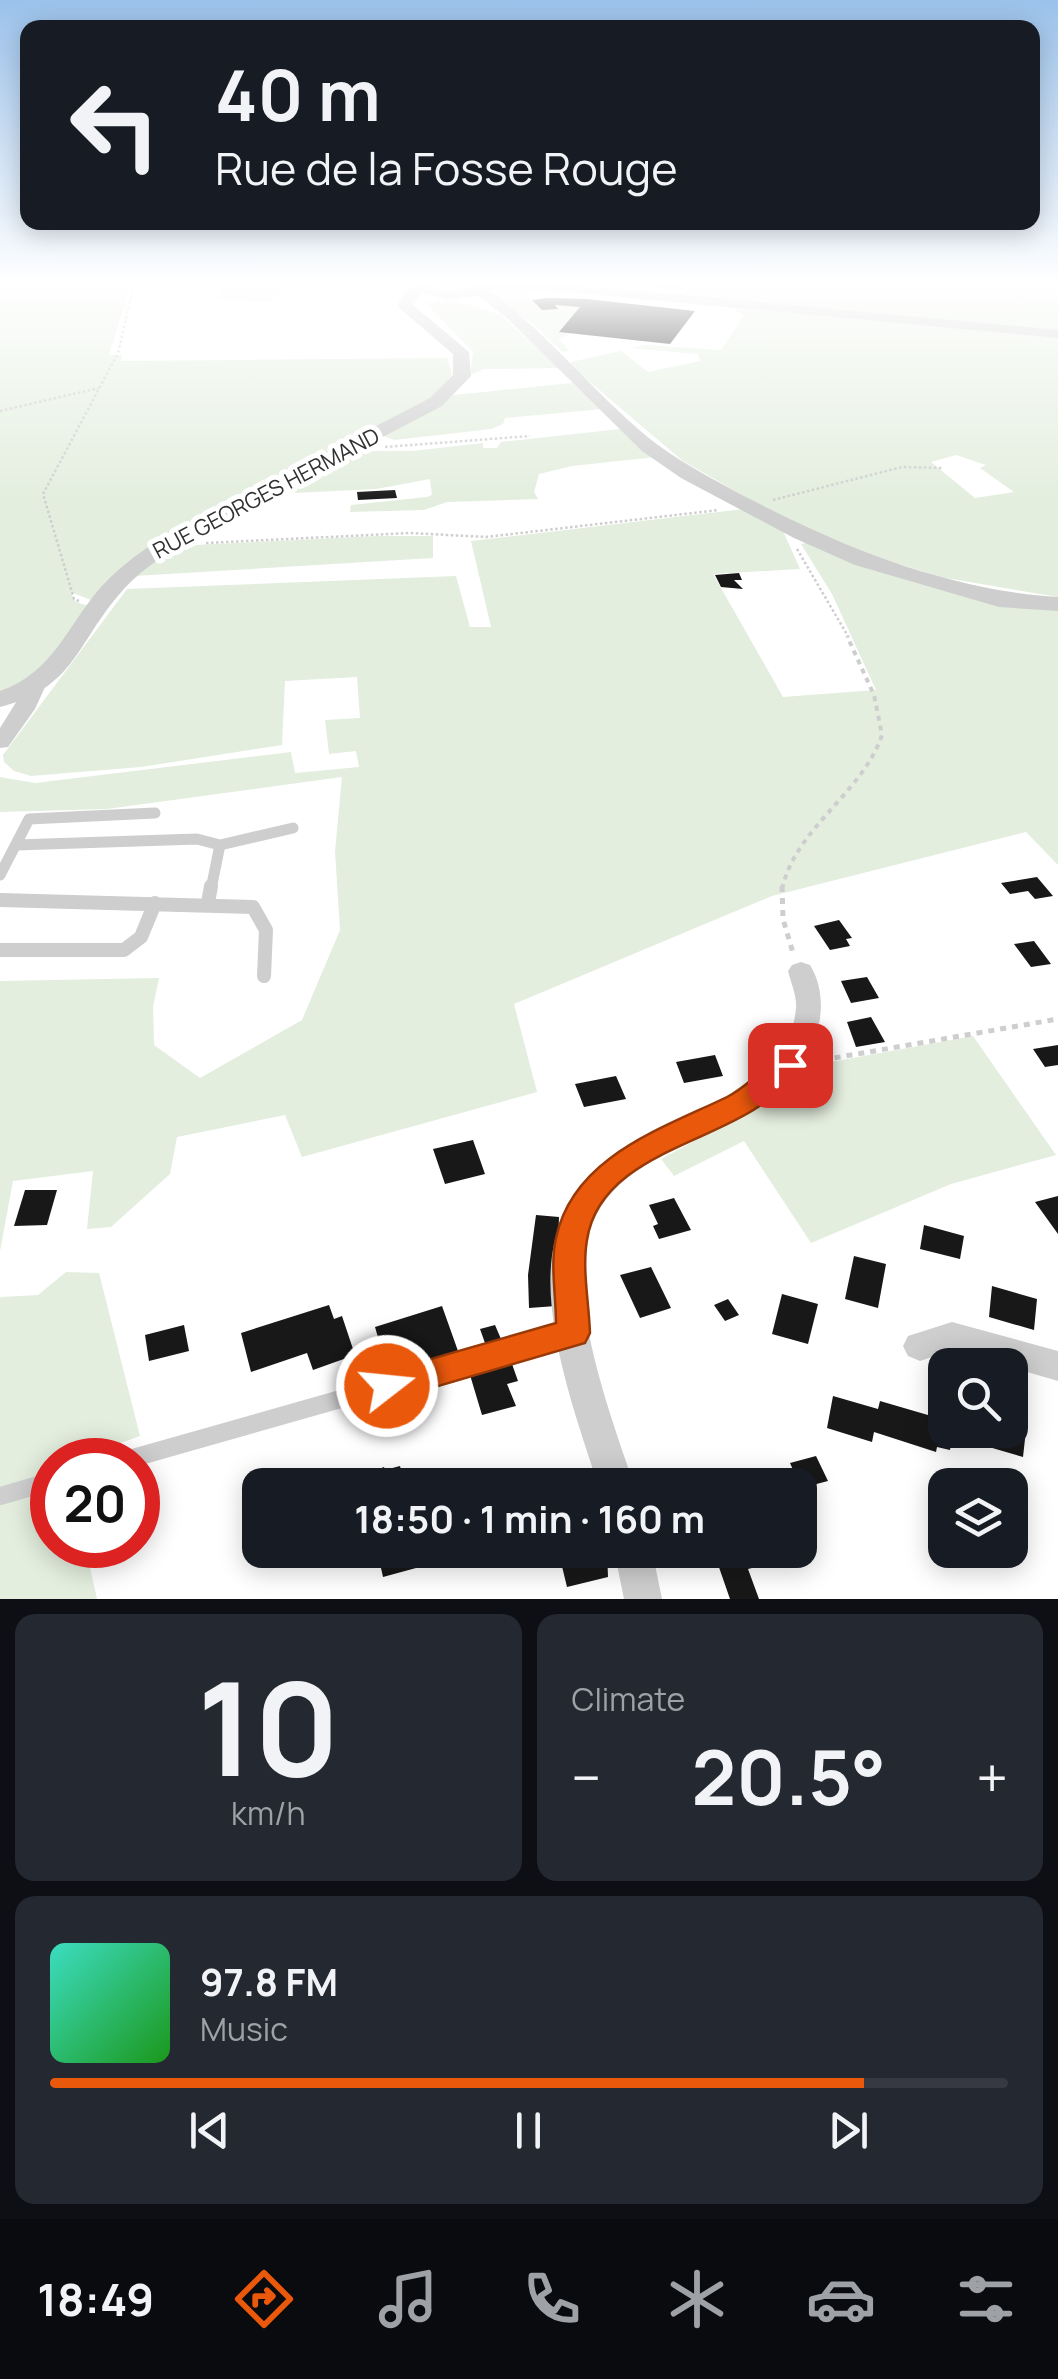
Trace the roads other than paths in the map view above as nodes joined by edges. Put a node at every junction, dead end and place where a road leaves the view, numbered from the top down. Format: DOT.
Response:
graph roads {
  1 [pos="461,355"];
  2 [pos="554,355"];
  3 [pos="1058,604"];
  4 [pos="34,687"];
  5 [pos="0,698"];
  6 [pos="0,742"];
  7 [pos="155,813"];
  8 [pos="292,828"];
  9 [pos="16,845"];
  10 [pos="220,846"];
  11 [pos="0,875"];
  12 [pos="0,900"];
  13 [pos="155,903"];
  14 [pos="208,904"];
  15 [pos="0,950"];
  16 [pos="800,971"];
  17 [pos="264,976"];
  18 [pos="573,1333"];
  19 [pos="920,1346"];
  20 [pos="1058,1366"];
  21 [pos="160,1450"];
  22 [pos="611,1468"];
  23 [pos="30,1487"];
  24 [pos="0,1496"];
  25 [pos="637,1568"];
  26 [pos="643,1599"];
  1 -- 4 [label="street, RUE GEORGES HERMAND"];
  2 -- 3 [label="street"];
  4 -- 5 [label="street, RUE GEORGES HERMAND"];
  4 -- 6 [label="street"];
  7 -- 9 [label="lane"];
  8 -- 10 [label="lane"];
  9 -- 10 [label="lane"];
  9 -- 11 [label="lane"];
  10 -- 14 [label="lane"];
  12 -- 13 [label="lane"];
  13 -- 14 [label="lane"];
  13 -- 15 [label="lane"];
  14 -- 17 [label="lane"];
  16 -- 18 [label="street"];
  18 -- 21 [label="lane"];
  18 -- 22 [label="street"];
  19 -- 20 [label="street"];
  23 -- 24 [label="lane"];
  25 -- 26 [label="street"];
}
